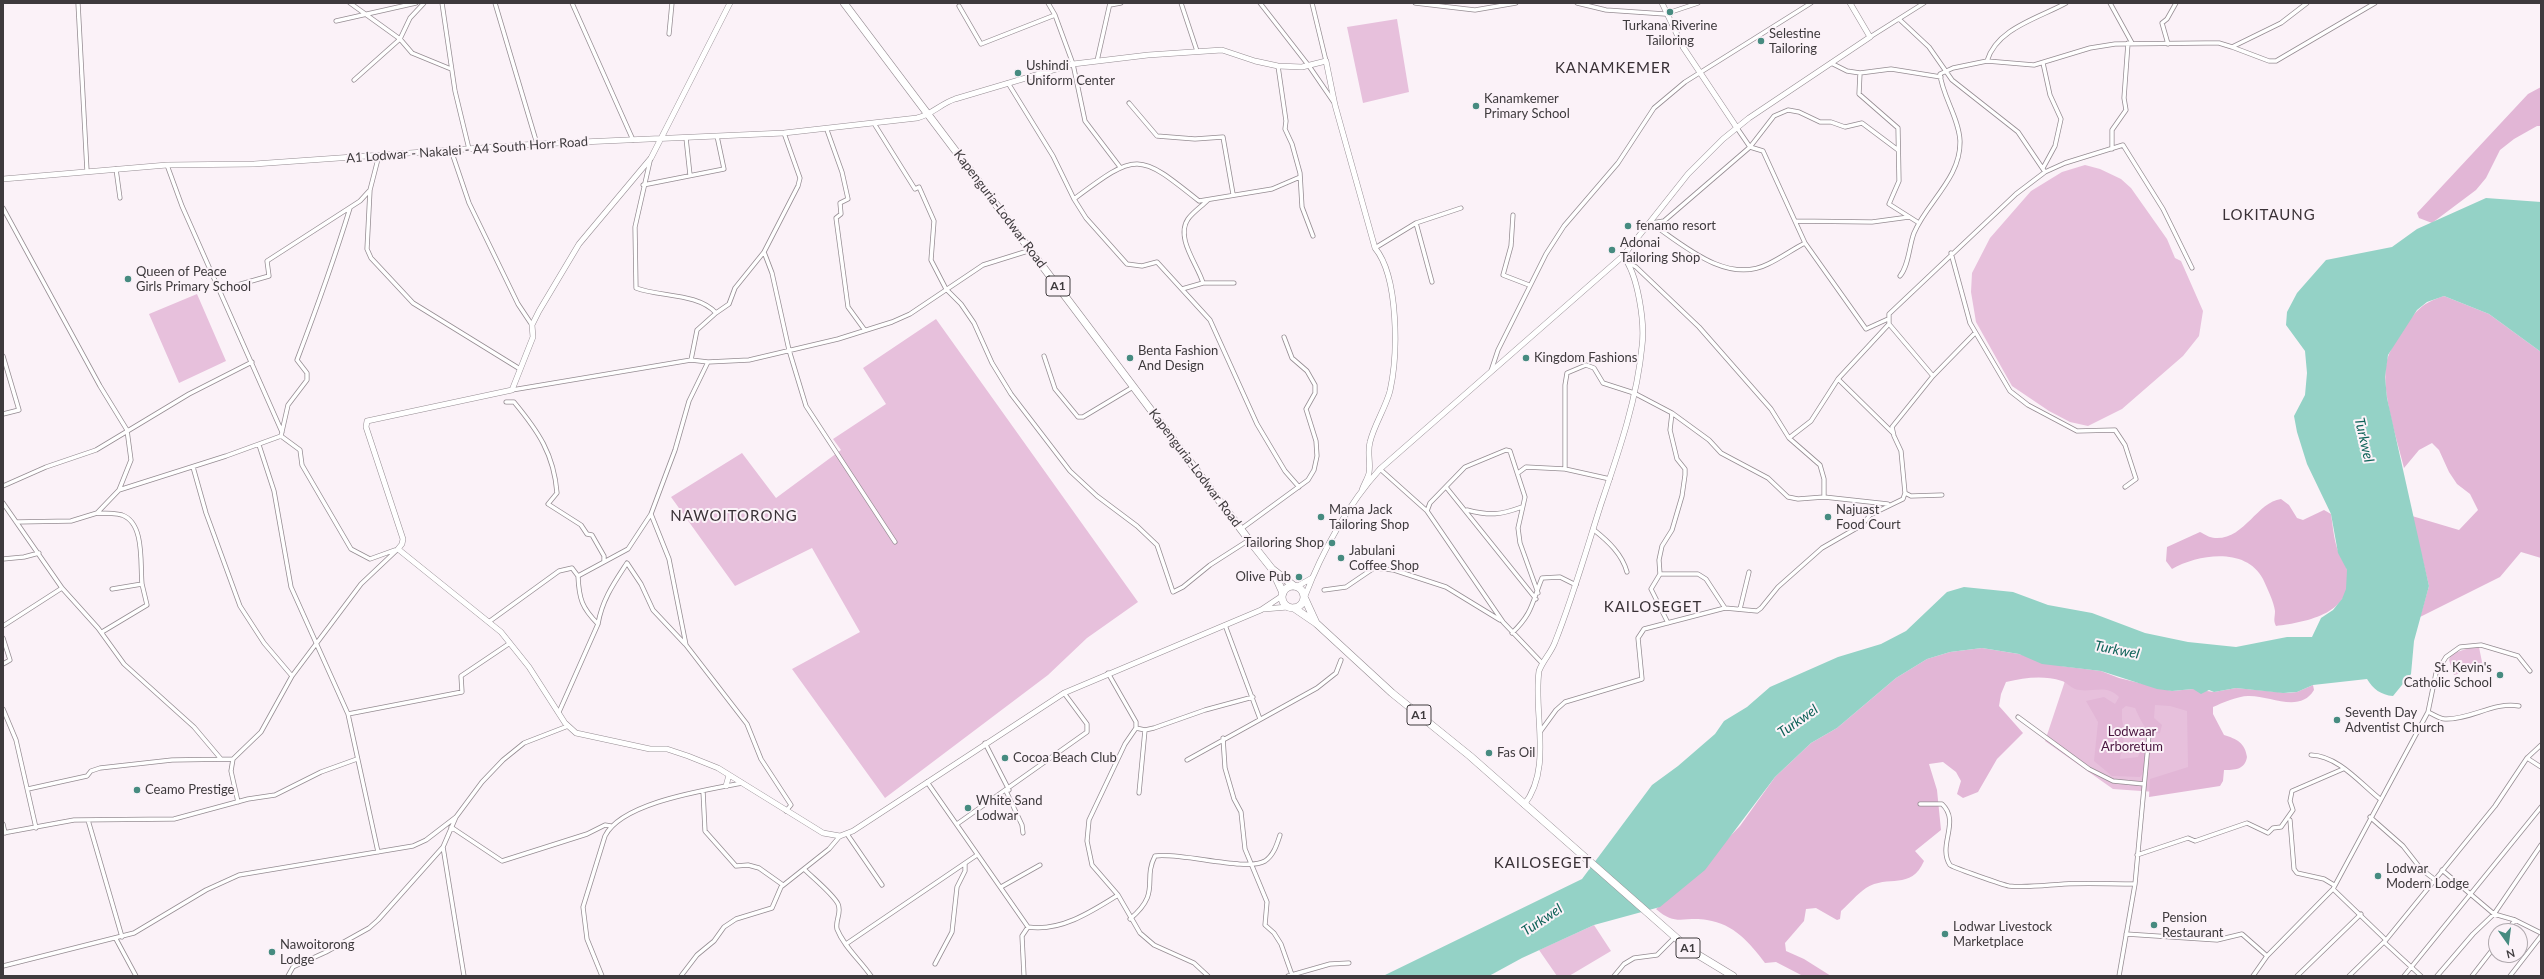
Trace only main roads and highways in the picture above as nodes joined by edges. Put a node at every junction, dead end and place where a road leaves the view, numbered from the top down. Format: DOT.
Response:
graph roads {
  1 [pos="844,3"];
  2 [pos="1272,569"];
  3 [pos="1295,587"];
  4 [pos="1282,595"];
  5 [pos="1305,597"];
  6 [pos="1291,607"];
  7 [pos="1316,623"];
  8 [pos="1733,976"];
  1 -- 2 [label="highway, Kapenguria-Lodwar Road / A1"];
  2 -- 3 [label="highway, Kapenguria-Lodwar Road / A1"];
  2 -- 4 [label="highway, Kapenguria-Lodwar Road / A1"];
  3 -- 4 [label="highway"];
  3 -- 5 [label="highway"];
  4 -- 6 [label="highway"];
  5 -- 6 [label="highway"];
  5 -- 7 [label="highway, A1"];
  6 -- 7 [label="highway, A1"];
  7 -- 8 [label="highway, A1"];
}
